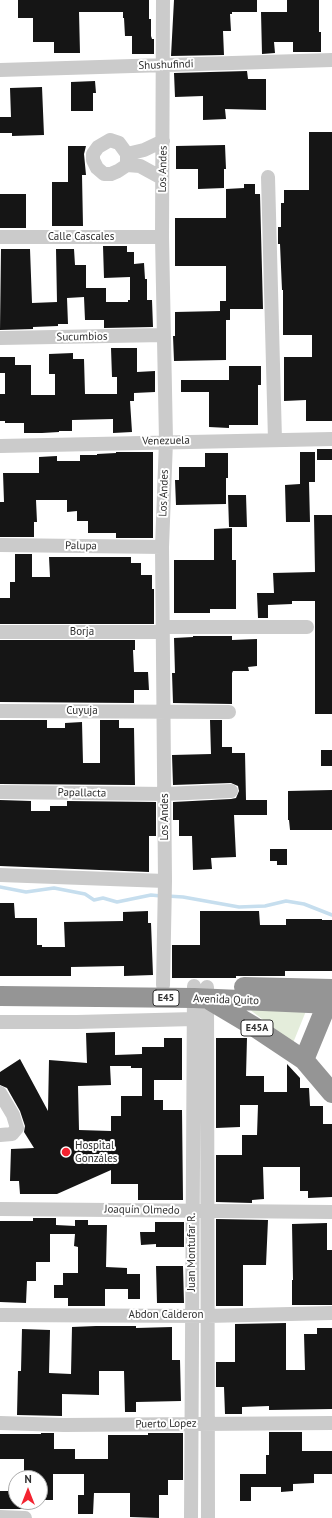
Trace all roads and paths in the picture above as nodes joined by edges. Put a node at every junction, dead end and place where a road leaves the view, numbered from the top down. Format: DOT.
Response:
graph roads {
  1 [pos="164,0"];
  2 [pos="332,60"];
  3 [pos="163,65"];
  4 [pos="0,70"];
  5 [pos="163,140"];
  6 [pos="268,177"];
  7 [pos="162,178"];
  8 [pos="0,237"];
  9 [pos="162,237"];
  10 [pos="164,336"];
  11 [pos="0,338"];
  12 [pos="332,439"];
  13 [pos="275,440"];
  14 [pos="166,441"];
  15 [pos="0,446"];
  16 [pos="0,545"];
  17 [pos="162,547"];
  18 [pos="307,627"];
  19 [pos="163,630"];
  20 [pos="0,632"];
  21 [pos="0,711"];
  22 [pos="164,711"];
  23 [pos="229,712"];
  24 [pos="231,791"];
  25 [pos="0,792"];
  26 [pos="165,794"];
  27 [pos="0,875"];
  28 [pos="165,883"];
  29 [pos="0,984"];
  30 [pos="163,985"];
  31 [pos="200,993"];
  32 [pos="0,996"];
  33 [pos="331,998"];
  34 [pos="194,1019"];
  35 [pos="0,1022"];
  36 [pos="304,1060"];
  37 [pos="0,1093"];
  38 [pos="332,1093"];
  39 [pos="0,1135"];
  40 [pos="0,1208"];
  41 [pos="192,1211"];
  42 [pos="207,1211"];
  43 [pos="332,1212"];
  44 [pos="332,1313"];
  45 [pos="0,1315"];
  46 [pos="192,1315"];
  47 [pos="207,1316"];
  48 [pos="332,1422"];
  49 [pos="0,1423"];
  50 [pos="191,1424"];
  51 [pos="207,1424"];
  52 [pos="0,1517"];
  53 [pos="25,1518"];
  54 [pos="192,1518"];
  55 [pos="208,1518"];
  1 -- 3 [label="street, Los Andes"];
  2 -- 3 [label="street, Shushufindi"];
  3 -- 4 [label="street, Shushufindi"];
  3 -- 5 [label="street, Los Andes"];
  5 -- 7 [label="street, Los Andes"];
  5 -- 7 [label="street"];
  6 -- 13 [label="street"];
  7 -- 9 [label="street, Los Andes"];
  8 -- 9 [label="street, Calle Cascales"];
  9 -- 10 [label="street, Los Andes"];
  10 -- 11 [label="street, Sucumbios"];
  10 -- 14 [label="street, Los Andes"];
  12 -- 13 [label="street, Venezuela"];
  13 -- 14 [label="street, Venezuela"];
  14 -- 15 [label="street, Venezuela"];
  14 -- 17 [label="street, Los Andes"];
  16 -- 17 [label="street, Palupa"];
  17 -- 19 [label="street, Los Andes"];
  18 -- 19 [label="street, Borja"];
  19 -- 20 [label="street, Borja"];
  19 -- 22 [label="street, Los Andes"];
  21 -- 22 [label="street, Cuyuja"];
  22 -- 23 [label="street, Cuyuja"];
  22 -- 26 [label="street, Los Andes"];
  24 -- 26 [label="street, Papallacta"];
  25 -- 26 [label="street, Papallacta"];
  26 -- 28 [label="street, Los Andes"];
  27 -- 28 [label="street"];
  28 -- 30 [label="street, Los Andes"];
  29 -- 30 [label="highway, Avenida Quito / E45"];
  30 -- 31 [label="highway, Avenida Quito / E45"];
  31 -- 32 [label="highway, Avenida Quito / E45"];
  31 -- 33 [label="highway, Avenida Quito / E45"];
  31 -- 34 [label="street, Juan Montufar R."];
  31 -- 36 [label="highway, E45A"];
  31 -- 42 [label="street, Juan Montufar R."];
  33 -- 36 [label="highway"];
  34 -- 35 [label="street"];
  34 -- 41 [label="street, Juan Montufar R."];
  36 -- 38 [label="highway, E45A"];
  37 -- 39 [label="street"];
  40 -- 41 [label="street, Joaquín Olmedo"];
  41 -- 42 [label="street, Joaquín Olmedo"];
  41 -- 46 [label="street, Juan Montufar R."];
  42 -- 43 [label="street, Joaquín Olmedo"];
  42 -- 47 [label="street, Juan Montufar R."];
  44 -- 47 [label="street, Abdon Calderon"];
  45 -- 46 [label="street, Abdon Calderon"];
  46 -- 47 [label="street, Abdon Calderon"];
  46 -- 50 [label="street, Juan Montufar R."];
  47 -- 51 [label="street, Juan Montufar R."];
  48 -- 51 [label="street, Puerto Lopez"];
  49 -- 50 [label="street, Puerto Lopez"];
  50 -- 51 [label="street, Puerto Lopez"];
  50 -- 54 [label="street, Juan Montufar R."];
  51 -- 55 [label="street, Juan Montufar R."];
  52 -- 53 [label="street"];
}
